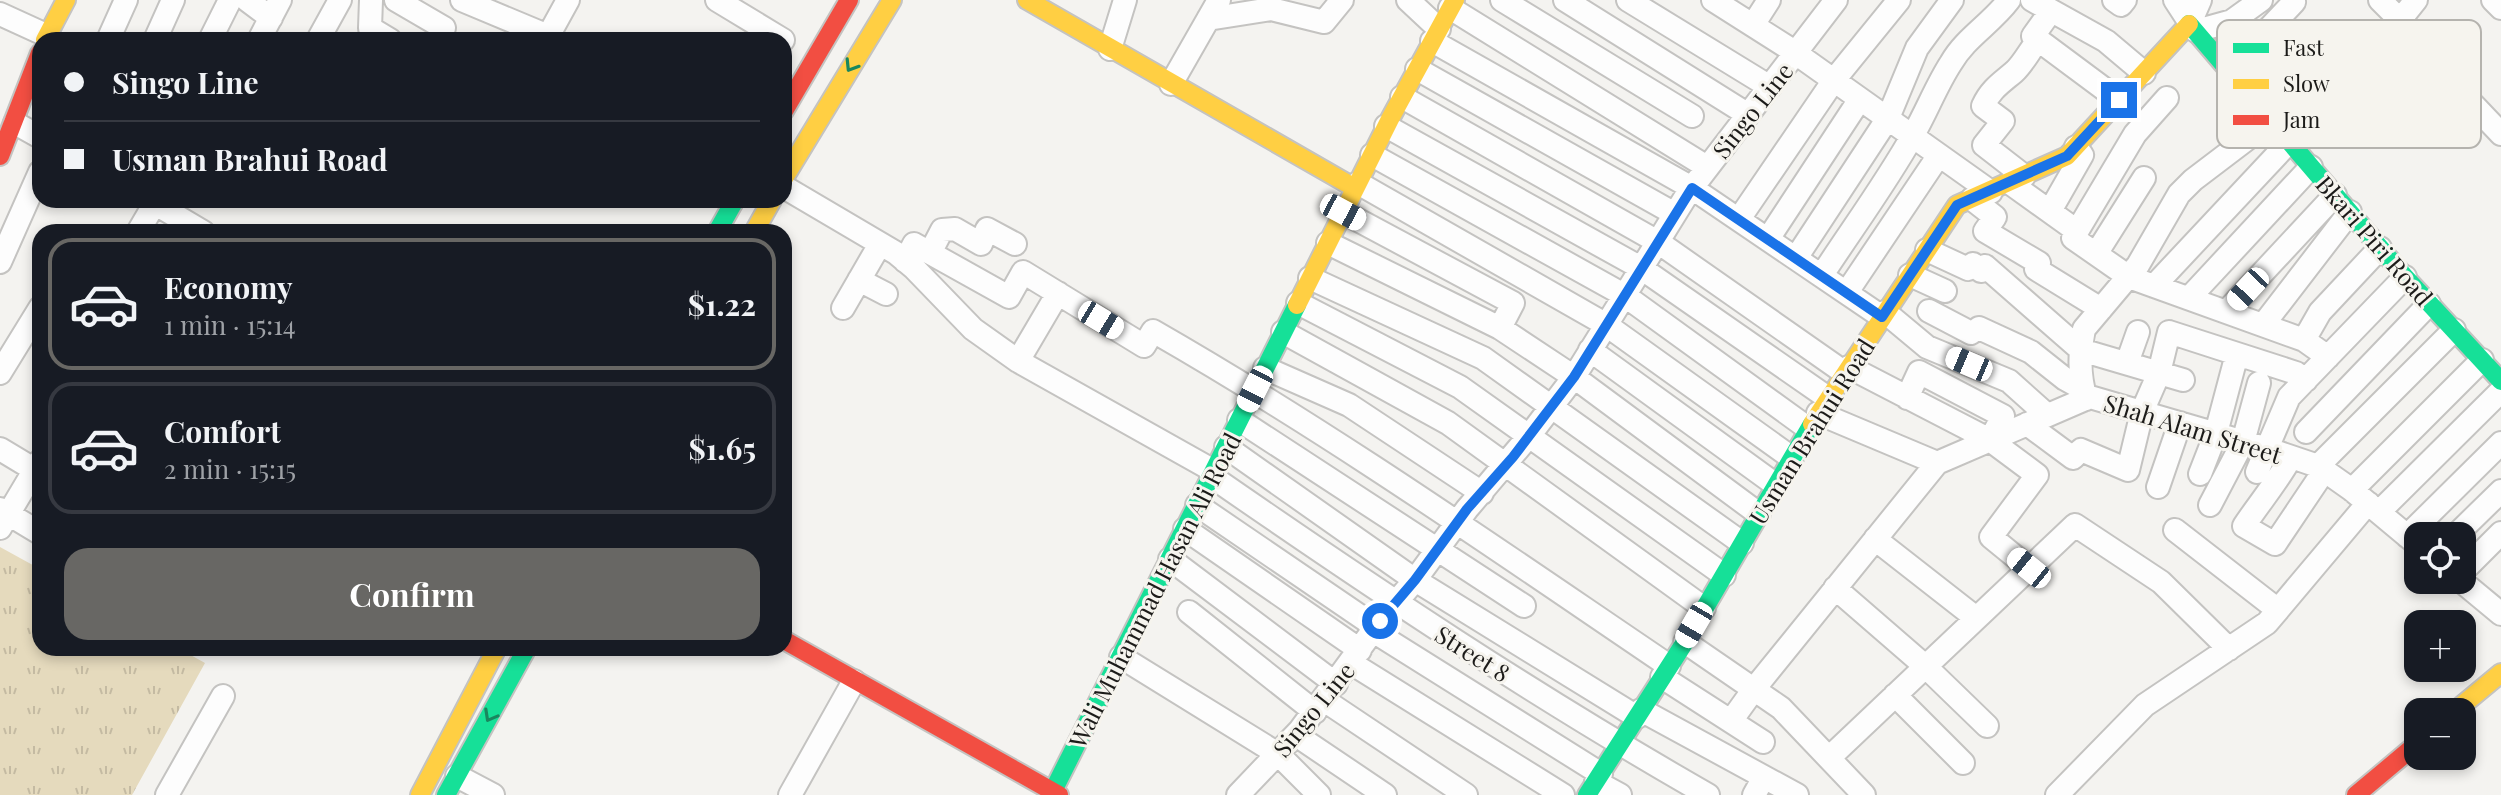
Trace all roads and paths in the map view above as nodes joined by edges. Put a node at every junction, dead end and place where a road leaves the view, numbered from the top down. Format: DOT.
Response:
graph roads {
  1 [pos="66,0"];
  2 [pos="126,0"];
  3 [pos="173,0"];
  4 [pos="230,0"];
  5 [pos="247,0"];
  6 [pos="340,0"];
  7 [pos="371,0"];
  8 [pos="396,0"];
  9 [pos="462,0"];
  10 [pos="568,0"];
  11 [pos="849,0"];
  12 [pos="892,0"];
  13 [pos="1027,0"];
  14 [pos="1125,0"];
  15 [pos="1342,0"];
  16 [pos="1408,0"];
  17 [pos="1502,0"];
  18 [pos="1565,0"];
  19 [pos="1628,0"];
  20 [pos="1769,0"];
  21 [pos="1836,0"];
  22 [pos="1899,0"];
  23 [pos="1952,0"];
  24 [pos="2009,0"];
  25 [pos="2114,0"];
  26 [pos="2125,0"];
  27 [pos="2175,0"];
  28 [pos="2200,0"];
  29 [pos="2261,0"];
  30 [pos="2293,0"];
  31 [pos="2380,0"];
  32 [pos="2416,0"];
  33 [pos="2493,0"];
  34 [pos="731,3"];
  35 [pos="1723,3"];
  36 [pos="1274,4"];
  37 [pos="1453,4"];
  38 [pos="2042,5"];
  39 [pos="1060,8"];
  40 [pos="2501,8"];
  41 [pos="276,9"];
  42 [pos="1213,10"];
  43 [pos="0,14"];
  44 [pos="2233,20"];
  45 [pos="2277,20"];
  46 [pos="2400,20"];
  47 [pos="2217,23"];
  48 [pos="1753,25"];
  49 [pos="2193,27"];
  50 [pos="444,28"];
  51 [pos="50,32"];
  52 [pos="112,32"];
  53 [pos="159,32"];
  54 [pos="214,32"];
  55 [pos="263,32"];
  56 [pos="322,32"];
  57 [pos="377,32"];
  58 [pos="534,32"];
  59 [pos="550,32"];
  60 [pos="773,32"];
  61 [pos="32,35"];
  62 [pos="1436,35"];
  63 [pos="2038,40"];
  64 [pos="792,45"];
  65 [pos="1110,49"];
  66 [pos="1797,53"];
  67 [pos="2217,55"];
  68 [pos="814,59"];
  69 [pos="1417,69"];
  70 [pos="2144,73"];
  71 [pos="32,76"];
  72 [pos="1834,80"];
  73 [pos="1171,84"];
  74 [pos="1770,87"];
  75 [pos="792,97"];
  76 [pos="1402,97"];
  77 [pos="2167,98"];
  78 [pos="1860,99"];
  79 [pos="2119,100"];
  80 [pos="2481,113"];
  81 [pos="1747,114"];
  82 [pos="1692,116"];
  83 [pos="1888,118"];
  84 [pos="2101,119"];
  85 [pos="15,123"];
  86 [pos="1386,126"];
  87 [pos="32,133"];
  88 [pos="2501,134"];
  89 [pos="1913,136"];
  90 [pos="2128,145"];
  91 [pos="2075,146"];
  92 [pos="2235,148"];
  93 [pos="2283,148"];
  94 [pos="2296,148"];
  95 [pos="1372,155"];
  96 [pos="1939,155"];
  97 [pos="0,156"];
  98 [pos="792,165"];
  99 [pos="1707,167"];
  100 [pos="2311,167"];
  101 [pos="2144,178"];
  102 [pos="1356,186"];
  103 [pos="1999,187"];
  104 [pos="1692,188"];
  105 [pos="32,190"];
  106 [pos="792,192"];
  107 [pos="2343,204"];
  108 [pos="158,208"];
  109 [pos="169,208"];
  110 [pos="2050,211"];
  111 [pos="1343,212"];
  112 [pos="1675,214"];
  113 [pos="1739,219"];
  114 [pos="145,224"];
  115 [pos="192,224"];
  116 [pos="2077,231"];
  117 [pos="1768,239"];
  118 [pos="1658,242"];
  119 [pos="2003,242"];
  120 [pos="1328,243"];
  121 [pos="880,244"];
  122 [pos="1015,244"];
  123 [pos="2380,248"];
  124 [pos="1927,250"];
  125 [pos="930,253"];
  126 [pos="2096,254"];
  127 [pos="1796,258"];
  128 [pos="905,261"];
  129 [pos="0,262"];
  130 [pos="1985,266"];
  131 [pos="1641,268"];
  132 [pos="1822,275"];
  133 [pos="1910,275"];
  134 [pos="2129,277"];
  135 [pos="2405,277"];
  136 [pos="1310,278"];
  137 [pos="859,280"];
  138 [pos="2154,286"];
  139 [pos="1945,291"];
  140 [pos="1847,292"];
  141 [pos="1058,293"];
  142 [pos="886,294"];
  143 [pos="1624,295"];
  144 [pos="2189,298"];
  145 [pos="1298,303"];
  146 [pos="2429,304"];
  147 [pos="843,308"];
  148 [pos="2101,309"];
  149 [pos="1929,311"];
  150 [pos="2226,312"];
  151 [pos="1884,314"];
  152 [pos="32,320"];
  153 [pos="1949,322"];
  154 [pos="1605,324"];
  155 [pos="2263,325"];
  156 [pos="1500,328"];
  157 [pos="2454,330"];
  158 [pos="1283,332"];
  159 [pos="2138,332"];
  160 [pos="2304,340"];
  161 [pos="1590,350"];
  162 [pos="2081,350"];
  163 [pos="1936,351"];
  164 [pos="2237,354"];
  165 [pos="2328,357"];
  166 [pos="1018,361"];
  167 [pos="2127,363"];
  168 [pos="2493,365"];
  169 [pos="2,366"];
  170 [pos="1265,368"];
  171 [pos="1847,370"];
  172 [pos="2159,373"];
  173 [pos="1574,377"];
  174 [pos="2183,380"];
  175 [pos="2306,380"];
  176 [pos="2259,383"];
  177 [pos="1255,389"];
  178 [pos="2501,391"];
  179 [pos="2084,394"];
  180 [pos="1551,407"];
  181 [pos="2142,412"];
  182 [pos="1818,413"];
  183 [pos="2281,417"];
  184 [pos="1239,420"];
  185 [pos="2037,420"];
  186 [pos="2180,423"];
  187 [pos="2306,432"];
  188 [pos="2216,433"];
  189 [pos="1529,436"];
  190 [pos="1990,440"];
  191 [pos="2243,442"];
  192 [pos="2501,443"];
  193 [pos="1226,447"];
  194 [pos="0,449"];
  195 [pos="2268,449"];
  196 [pos="2335,449"];
  197 [pos="2291,457"];
  198 [pos="1792,458"];
  199 [pos="1937,463"];
  200 [pos="32,465"];
  201 [pos="1506,465"];
  202 [pos="2321,468"];
  203 [pos="2257,472"];
  204 [pos="1212,474"];
  205 [pos="2200,474"];
  206 [pos="32,476"];
  207 [pos="1776,485"];
  208 [pos="2158,487"];
  209 [pos="2501,491"];
  210 [pos="1482,493"];
  211 [pos="2366,502"];
  212 [pos="1197,505"];
  213 [pos="2210,505"];
  214 [pos="1759,514"];
  215 [pos="3,517"];
  216 [pos="1457,522"];
  217 [pos="2429,522"];
  218 [pos="2469,522"];
  219 [pos="1185,529"];
  220 [pos="32,530"];
  221 [pos="2175,530"];
  222 [pos="2404,533"];
  223 [pos="2501,533"];
  224 [pos="1875,539"];
  225 [pos="1742,543"];
  226 [pos="1438,548"];
  227 [pos="2476,558"];
  228 [pos="1170,559"];
  229 [pos="2029,568"];
  230 [pos="1724,575"];
  231 [pos="1540,579"];
  232 [pos="1415,580"];
  233 [pos="1835,588"];
  234 [pos="2476,593"];
  235 [pos="1395,604"];
  236 [pos="1524,606"];
  237 [pos="1704,608"];
  238 [pos="2278,610"];
  239 [pos="1189,612"];
  240 [pos="2501,614"];
  241 [pos="1976,618"];
  242 [pos="1504,636"];
  243 [pos="1685,642"];
  244 [pos="1365,643"];
  245 [pos="792,645"];
  246 [pos="2229,649"];
  247 [pos="493,656"];
  248 [pos="523,656"];
  249 [pos="1121,657"];
  250 [pos="1925,666"];
  251 [pos="1666,672"];
  252 [pos="2501,673"];
  253 [pos="854,681"];
  254 [pos="1754,689"];
  255 [pos="1895,695"];
  256 [pos="223,696"];
  257 [pos="2471,698"];
  258 [pos="1325,699"];
  259 [pos="1784,710"];
  260 [pos="1639,714"];
  261 [pos="1731,721"];
  262 [pos="1987,726"];
  263 [pos="1296,735"];
  264 [pos="1763,742"];
  265 [pos="1619,744"];
  266 [pos="1278,754"];
  267 [pos="2404,755"];
  268 [pos="1829,758"];
  269 [pos="1963,763"];
  270 [pos="1755,780"];
  271 [pos="1595,783"];
  272 [pos="452,785"];
  273 [pos="1055,794"];
  274 [pos="167,795"];
  275 [pos="420,795"];
  276 [pos="493,795"];
  277 [pos="790,795"];
  278 [pos="1238,795"];
  279 [pos="1319,795"];
  280 [pos="1385,795"];
  281 [pos="1466,795"];
  282 [pos="1563,795"];
  283 [pos="1620,795"];
  284 [pos="1708,795"];
  285 [pos="1797,795"];
  286 [pos="1864,795"];
  287 [pos="2057,795"];
  288 [pos="2356,795"];
  1 -- 51 [label="street"];
  2 -- 52 [label="street"];
  3 -- 53 [label="street"];
  4 -- 54 [label="street"];
  5 -- 41 [label="street"];
  6 -- 56 [label="street"];
  7 -- 57 [label="street"];
  8 -- 50 [label="street"];
  9 -- 58 [label="street"];
  10 -- 59 [label="street"];
  11 -- 68 [label="street"];
  12 -- 98 [label="street, one-way"];
  13 -- 39 [label="street"];
  14 -- 65 [label="street"];
  15 -- 36 [label="street"];
  16 -- 62 [label="street"];
  17 -- 82 [label="street"];
  18 -- 81 [label="street"];
  19 -- 74 [label="street"];
  20 -- 48 [label="street"];
  21 -- 66 [label="street, Singo Line"];
  22 -- 72 [label="street"];
  23 -- 83 [label="street"];
  24 -- 89 [label="street"];
  25 -- 26 [label="street"];
  27 -- 49 [label="street"];
  28 -- 49 [label="street"];
  29 -- 44 [label="street"];
  30 -- 45 [label="street"];
  31 -- 46 [label="street"];
  32 -- 46 [label="street"];
  33 -- 40 [label="street"];
  34 -- 60 [label="street"];
  35 -- 48 [label="street"];
  36 -- 42 [label="street"];
  37 -- 62 [label="street, Wali Muhammad Hasan Ali Road"];
  37 -- 99 [label="street"];
  38 -- 63 [label="street"];
  38 -- 70 [label="street"];
  39 -- 65 [label="street"];
  41 -- 55 [label="street"];
  42 -- 73 [label="street"];
  43 -- 61 [label="street"];
  47 -- 49 [label="street"];
  48 -- 66 [label="street"];
  49 -- 67 [label="street, Bkari Piri Road"];
  49 -- 70 [label="street, Usman Brahui Road"];
  62 -- 69 [label="street, Wali Muhammad Hasan Ali Road"];
  62 -- 104 [label="street"];
  63 -- 79 [label="street"];
  63 -- 103 [label="street"];
  64 -- 68 [label="street"];
  65 -- 73 [label="street"];
  66 -- 72 [label="street"];
  66 -- 74 [label="street, Singo Line"];
  68 -- 75 [label="street"];
  69 -- 76 [label="street, Wali Muhammad Hasan Ali Road"];
  69 -- 112 [label="street"];
  70 -- 79 [label="street, Usman Brahui Road"];
  71 -- 85 [label="street"];
  72 -- 78 [label="street"];
  72 -- 113 [label="street"];
  73 -- 102 [label="street"];
  74 -- 81 [label="street, Singo Line"];
  76 -- 86 [label="street, Wali Muhammad Hasan Ali Road"];
  76 -- 118 [label="street"];
  77 -- 90 [label="street"];
  78 -- 83 [label="street"];
  78 -- 117 [label="street"];
  79 -- 84 [label="street, Usman Brahui Road"];
  80 -- 88 [label="street"];
  81 -- 99 [label="street, Singo Line"];
  83 -- 89 [label="street"];
  83 -- 127 [label="street"];
  84 -- 90 [label="street"];
  84 -- 91 [label="street, Usman Brahui Road"];
  85 -- 87 [label="street"];
  85 -- 97 [label="street"];
  86 -- 95 [label="street, Wali Muhammad Hasan Ali Road"];
  86 -- 131 [label="street"];
  89 -- 96 [label="street"];
  89 -- 132 [label="street"];
  90 -- 116 [label="street"];
  91 -- 103 [label="street, Usman Brahui Road"];
  91 -- 110 [label="street"];
  92 -- 134 [label="street"];
  93 -- 138 [label="street"];
  94 -- 100 [label="street, Bkari Piri Road"];
  95 -- 102 [label="street, Wali Muhammad Hasan Ali Road"];
  95 -- 143 [label="street"];
  96 -- 103 [label="street"];
  96 -- 140 [label="street"];
  99 -- 104 [label="street, Singo Line"];
  100 -- 107 [label="street, Bkari Piri Road"];
  100 -- 144 [label="street"];
  101 -- 126 [label="street"];
  102 -- 111 [label="street, Wali Muhammad Hasan Ali Road"];
  102 -- 154 [label="street"];
  103 -- 110 [label="street"];
  103 -- 119 [label="street"];
  103 -- 124 [label="street, Usman Brahui Road"];
  104 -- 112 [label="street, Singo Line"];
  104 -- 113 [label="street"];
  105 -- 129 [label="street"];
  106 -- 121 [label="street, Street 8"];
  107 -- 123 [label="street, Bkari Piri Road"];
  107 -- 150 [label="street"];
  107 -- 155 [label="street"];
  108 -- 114 [label="street"];
  109 -- 115 [label="street"];
  110 -- 116 [label="street"];
  111 -- 120 [label="street, Wali Muhammad Hasan Ali Road"];
  111 -- 156 [label="street"];
  112 -- 118 [label="street, Singo Line"];
  113 -- 117 [label="street"];
  116 -- 126 [label="street"];
  117 -- 127 [label="street"];
  118 -- 131 [label="street, Singo Line"];
  118 -- 171 [label="street"];
  119 -- 130 [label="street"];
  119 -- 148 [label="street"];
  120 -- 136 [label="street, Wali Muhammad Hasan Ali Road"];
  120 -- 156 [label="street"];
  121 -- 128 [label="street, Street 8"];
  121 -- 137 [label="street"];
  122 -- 125 [label="street"];
  123 -- 135 [label="street, Bkari Piri Road"];
  123 -- 160 [label="street"];
  124 -- 130 [label="street"];
  124 -- 133 [label="street, Usman Brahui Road"];
  125 -- 128 [label="street"];
  125 -- 141 [label="street"];
  126 -- 134 [label="street"];
  127 -- 132 [label="street"];
  128 -- 166 [label="street, Street 8"];
  130 -- 162 [label="street"];
  131 -- 143 [label="street, Singo Line"];
  131 -- 182 [label="street"];
  132 -- 140 [label="street"];
  133 -- 139 [label="street"];
  133 -- 151 [label="street, Usman Brahui Road"];
  134 -- 138 [label="street"];
  134 -- 148 [label="street"];
  135 -- 146 [label="street, Bkari Piri Road"];
  135 -- 165 [label="street"];
  136 -- 145 [label="street, Wali Muhammad Hasan Ali Road"];
  136 -- 180 [label="street"];
  137 -- 142 [label="street"];
  137 -- 147 [label="street"];
  138 -- 144 [label="street"];
  140 -- 151 [label="street"];
  141 -- 166 [label="street"];
  141 -- 177 [label="street"];
  143 -- 154 [label="street, Singo Line"];
  143 -- 182 [label="street"];
  144 -- 150 [label="street"];
  145 -- 158 [label="street, Wali Muhammad Hasan Ali Road"];
  145 -- 189 [label="street"];
  146 -- 157 [label="street, Bkari Piri Road"];
  146 -- 187 [label="street"];
  148 -- 162 [label="street"];
  149 -- 153 [label="street"];
  150 -- 155 [label="street"];
  151 -- 163 [label="street"];
  151 -- 171 [label="street, Usman Brahui Road"];
  152 -- 169 [label="street"];
  153 -- 163 [label="street"];
  153 -- 179 [label="street"];
  154 -- 161 [label="street, Singo Line"];
  154 -- 198 [label="street"];
  155 -- 160 [label="street"];
  156 -- 173 [label="street"];
  157 -- 168 [label="street, Bkari Piri Road"];
  157 -- 196 [label="street"];
  158 -- 170 [label="street, Wali Muhammad Hasan Ali Road"];
  158 -- 201 [label="street"];
  159 -- 167 [label="street"];
  160 -- 165 [label="street"];
  161 -- 173 [label="street, Singo Line"];
  161 -- 207 [label="street"];
  162 -- 167 [label="street"];
  162 -- 179 [label="street"];
  163 -- 185 [label="street"];
  164 -- 172 [label="street"];
  164 -- 175 [label="street"];
  164 -- 188 [label="street"];
  165 -- 175 [label="street"];
  166 -- 204 [label="street, Street 8"];
  167 -- 172 [label="street"];
  168 -- 211 [label="street"];
  170 -- 177 [label="street, Wali Muhammad Hasan Ali Road"];
  170 -- 210 [label="street"];
  171 -- 182 [label="street, Usman Brahui Road"];
  171 -- 190 [label="street"];
  172 -- 174 [label="street"];
  172 -- 181 [label="street"];
  173 -- 180 [label="street, Singo Line"];
  173 -- 214 [label="street"];
  175 -- 183 [label="street"];
  176 -- 191 [label="street"];
  177 -- 184 [label="street, Wali Muhammad Hasan Ali Road"];
  177 -- 216 [label="street"];
  178 -- 211 [label="street"];
  179 -- 181 [label="street, Shah Alam Street"];
  179 -- 185 [label="street, Shah Alam Street"];
  180 -- 189 [label="street, Singo Line"];
  180 -- 225 [label="street"];
  181 -- 185 [label="street"];
  181 -- 186 [label="street, Shah Alam Street"];
  182 -- 198 [label="street, Usman Brahui Road"];
  182 -- 199 [label="street"];
  183 -- 187 [label="street"];
  183 -- 195 [label="street"];
  184 -- 193 [label="street, Wali Muhammad Hasan Ali Road"];
  184 -- 226 [label="street"];
  185 -- 190 [label="street, Shah Alam Street"];
  186 -- 188 [label="street, Shah Alam Street"];
  186 -- 208 [label="street"];
  187 -- 196 [label="street"];
  188 -- 191 [label="street, Shah Alam Street"];
  188 -- 205 [label="street"];
  189 -- 201 [label="street, Singo Line"];
  189 -- 230 [label="street"];
  190 -- 199 [label="street, Shah Alam Street"];
  190 -- 229 [label="street"];
  191 -- 195 [label="street, Shah Alam Street"];
  191 -- 213 [label="street"];
  192 -- 217 [label="street"];
  193 -- 204 [label="street, Wali Muhammad Hasan Ali Road"];
  193 -- 232 [label="street"];
  194 -- 200 [label="street"];
  195 -- 197 [label="street, Shah Alam Street"];
  195 -- 203 [label="street"];
  196 -- 202 [label="street"];
  197 -- 202 [label="street, Shah Alam Street"];
  197 -- 202 [label="street"];
  198 -- 207 [label="street, Usman Brahui Road"];
  199 -- 224 [label="street"];
  201 -- 210 [label="street, Singo Line"];
  201 -- 237 [label="street"];
  202 -- 211 [label="street, Shah Alam Street"];
  204 -- 212 [label="street, Wali Muhammad Hasan Ali Road"];
  204 -- 235 [label="street, Street 8"];
  206 -- 215 [label="street"];
  207 -- 214 [label="street, Usman Brahui Road"];
  209 -- 218 [label="street"];
  210 -- 216 [label="street, Singo Line"];
  211 -- 222 [label="street, Shah Alam Street"];
  211 -- 238 [label="street"];
  212 -- 219 [label="street, Wali Muhammad Hasan Ali Road"];
  212 -- 244 [label="street"];
  214 -- 225 [label="street, Usman Brahui Road"];
  215 -- 220 [label="street"];
  216 -- 226 [label="street, Singo Line"];
  216 -- 231 [label="street"];
  219 -- 228 [label="street, Wali Muhammad Hasan Ali Road"];
  219 -- 244 [label="street"];
  221 -- 238 [label="street"];
  223 -- 227 [label="street"];
  224 -- 233 [label="street"];
  224 -- 241 [label="street"];
  225 -- 230 [label="street, Usman Brahui Road"];
  226 -- 232 [label="street, Singo Line"];
  226 -- 236 [label="street"];
  228 -- 249 [label="street, Wali Muhammad Hasan Ali Road"];
  228 -- 258 [label="street"];
  229 -- 241 [label="street"];
  229 -- 246 [label="street"];
  230 -- 237 [label="street, Usman Brahui Road"];
  231 -- 236 [label="street"];
  231 -- 251 [label="street"];
  232 -- 235 [label="street, Singo Line"];
  232 -- 242 [label="street"];
  233 -- 250 [label="street"];
  233 -- 254 [label="street"];
  234 -- 240 [label="street"];
  235 -- 244 [label="street, Singo Line"];
  235 -- 265 [label="street, Street 8"];
  236 -- 242 [label="street"];
  237 -- 243 [label="street, Usman Brahui Road"];
  238 -- 246 [label="street"];
  239 -- 258 [label="street"];
  241 -- 250 [label="street"];
  242 -- 260 [label="street"];
  243 -- 251 [label="street, Usman Brahui Road"];
  243 -- 254 [label="street"];
  244 -- 258 [label="street, Singo Line"];
  244 -- 271 [label="street"];
  244 -- 282 [label="street"];
  245 -- 253 [label="street"];
  246 -- 287 [label="street"];
  247 -- 275 [label="street"];
  248 -- 272 [label="street, one-way"];
  249 -- 266 [label="street"];
  249 -- 273 [label="street, Wali Muhammad Hasan Ali Road"];
  250 -- 255 [label="street"];
  250 -- 262 [label="street"];
  251 -- 260 [label="street, Usman Brahui Road"];
  251 -- 261 [label="street"];
  252 -- 257 [label="street"];
  253 -- 273 [label="street"];
  253 -- 277 [label="street"];
  254 -- 259 [label="street"];
  254 -- 261 [label="street"];
  255 -- 268 [label="street"];
  255 -- 269 [label="street"];
  256 -- 274 [label="street"];
  258 -- 263 [label="street, Singo Line"];
  258 -- 281 [label="street"];
  259 -- 264 [label="street"];
  259 -- 268 [label="street"];
  260 -- 265 [label="street, Usman Brahui Road"];
  260 -- 270 [label="street"];
  261 -- 264 [label="street"];
  263 -- 266 [label="street, Singo Line"];
  263 -- 280 [label="street"];
  264 -- 270 [label="street"];
  265 -- 271 [label="street, Usman Brahui Road"];
  265 -- 284 [label="street, Street 8"];
  266 -- 278 [label="street, Singo Line"];
  266 -- 279 [label="street"];
  267 -- 288 [label="street"];
  268 -- 286 [label="street"];
  270 -- 285 [label="street"];
  271 -- 283 [label="street"];
  272 -- 276 [label="street"];
}
